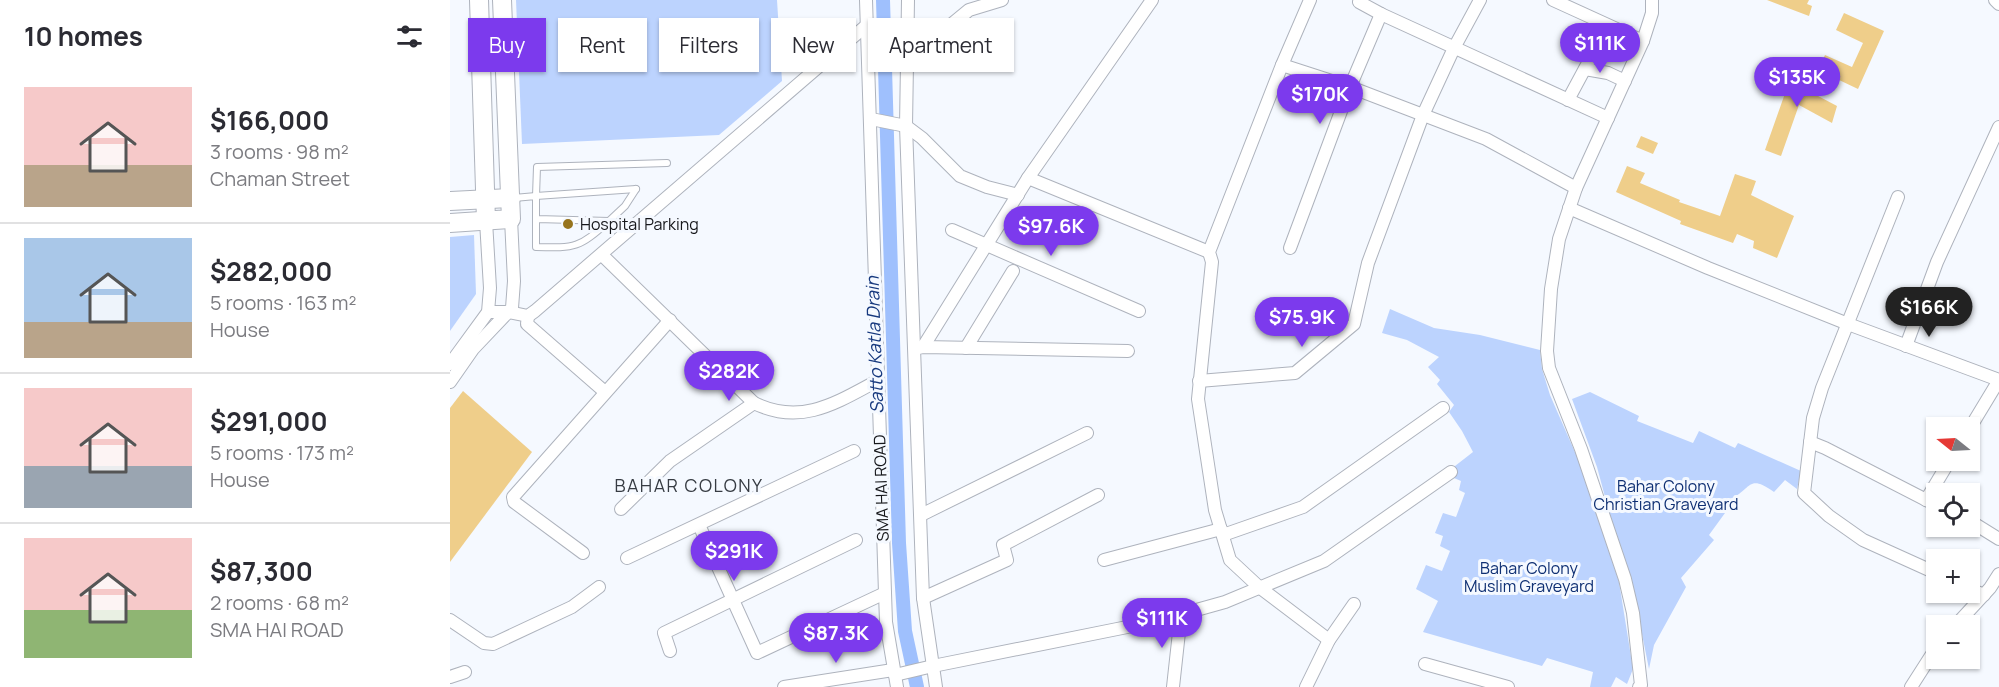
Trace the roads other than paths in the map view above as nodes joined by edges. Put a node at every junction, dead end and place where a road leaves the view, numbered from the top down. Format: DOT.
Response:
graph roads {
  1 [pos="479,0"];
  2 [pos="502,0"];
  3 [pos="866,0"];
  4 [pos="908,0"];
  5 [pos="1002,0"];
  6 [pos="1152,0"];
  7 [pos="1310,0"];
  8 [pos="1360,0"];
  9 [pos="1480,0"];
  10 [pos="1553,0"];
  11 [pos="1652,0"];
  12 [pos="1995,0"];
  13 [pos="1999,4"];
  14 [pos="1381,14"];
  15 [pos="908,18"];
  16 [pos="959,18"];
  17 [pos="867,26"];
  18 [pos="1605,33"];
  19 [pos="1643,41"];
  20 [pos="1454,48"];
  21 [pos="1282,65"];
  22 [pos="1585,69"];
  23 [pos="905,72"];
  24 [pos="1624,81"];
  25 [pos="1350,87"];
  26 [pos="1568,100"];
  27 [pos="1423,115"];
  28 [pos="1608,118"];
  29 [pos="875,120"];
  30 [pos="901,125"];
  31 [pos="1999,127"];
  32 [pos="668,163"];
  33 [pos="1028,178"];
  34 [pos="1576,189"];
  35 [pos="1018,195"];
  36 [pos="536,196"];
  37 [pos="1898,197"];
  38 [pos="511,198"];
  39 [pos="485,199"];
  40 [pos="450,201"];
  41 [pos="1569,208"];
  42 [pos="511,219"];
  43 [pos="537,219"];
  44 [pos="486,221"];
  45 [pos="609,221"];
  46 [pos="450,223"];
  47 [pos="952,230"];
  48 [pos="987,245"];
  49 [pos="1290,248"];
  50 [pos="1209,252"];
  51 [pos="602,255"];
  52 [pos="1013,271"];
  53 [pos="1139,311"];
  54 [pos="488,312"];
  55 [pos="509,312"];
  56 [pos="528,316"];
  57 [pos="670,320"];
  58 [pos="1848,324"];
  59 [pos="1906,346"];
  60 [pos="919,348"];
  61 [pos="966,348"];
  62 [pos="1128,351"];
  63 [pos="450,364"];
  64 [pos="1999,380"];
  65 [pos="878,381"];
  66 [pos="1199,381"];
  67 [pos="450,382"];
  68 [pos="605,392"];
  69 [pos="754,403"];
  70 [pos="1443,408"];
  71 [pos="1977,417"];
  72 [pos="1087,433"];
  73 [pos="1810,442"];
  74 [pos="854,451"];
  75 [pos="1451,472"];
  76 [pos="1098,495"];
  77 [pos="1926,499"];
  78 [pos="621,509"];
  79 [pos="921,515"];
  80 [pos="699,525"];
  81 [pos="1980,527"];
  82 [pos="1222,532"];
  83 [pos="1999,539"];
  84 [pos="856,540"];
  85 [pos="583,554"];
  86 [pos="627,558"];
  87 [pos="1104,560"];
  88 [pos="1926,568"];
  89 [pos="1999,574"];
  90 [pos="599,587"];
  91 [pos="1258,587"];
  92 [pos="885,593"];
  93 [pos="1980,593"];
  94 [pos="1984,595"];
  95 [pos="923,598"];
  96 [pos="732,600"];
  97 [pos="1354,604"];
  98 [pos="1181,614"];
  99 [pos="1965,615"];
  100 [pos="450,620"];
  101 [pos="1329,640"];
  102 [pos="670,651"];
  103 [pos="1425,664"];
  104 [pos="1926,664"];
  105 [pos="928,667"];
  106 [pos="465,672"];
  107 [pos="897,676"];
  108 [pos="450,677"];
  109 [pos="784,687"];
  110 [pos="936,687"];
  111 [pos="1173,687"];
  112 [pos="1306,687"];
  113 [pos="1508,687"];
  114 [pos="1639,687"];
  115 [pos="1911,687"];
  1 -- 39 [label="street"];
  2 -- 38 [label="street"];
  3 -- 17 [label="street, SMA HAI ROAD"];
  4 -- 15 [label="street"];
  5 -- 16 [label="street"];
  6 -- 33 [label="street"];
  7 -- 21 [label="street"];
  8 -- 14 [label="street"];
  9 -- 20 [label="street"];
  10 -- 19 [label="street"];
  11 -- 19 [label="street"];
  12 -- 13 [label="street"];
  14 -- 20 [label="street"];
  14 -- 25 [label="street"];
  17 -- 29 [label="street, SMA HAI ROAD"];
  17 -- 51 [label="street"];
  18 -- 22 [label="street"];
  19 -- 24 [label="street"];
  20 -- 26 [label="street"];
  20 -- 27 [label="street"];
  21 -- 25 [label="street"];
  21 -- 50 [label="street"];
  22 -- 24 [label="street"];
  22 -- 26 [label="street"];
  23 -- 30 [label="street"];
  24 -- 28 [label="street"];
  25 -- 27 [label="street"];
  25 -- 49 [label="street"];
  26 -- 28 [label="street"];
  27 -- 34 [label="street"];
  27 -- 66 [label="street"];
  28 -- 34 [label="street"];
  29 -- 30 [label="street"];
  29 -- 65 [label="street, SMA HAI ROAD"];
  30 -- 35 [label="street"];
  30 -- 60 [label="street"];
  31 -- 59 [label="street"];
  32 -- 36 [label="lane"];
  33 -- 35 [label="street"];
  33 -- 50 [label="street"];
  34 -- 41 [label="street"];
  35 -- 48 [label="street"];
  36 -- 38 [label="lane"];
  36 -- 43 [label="lane"];
  36 -- 45 [label="lane"];
  37 -- 58 [label="street"];
  38 -- 39 [label="street"];
  38 -- 42 [label="street"];
  39 -- 40 [label="street"];
  39 -- 44 [label="street"];
  41 -- 58 [label="street"];
  41 -- 114 [label="street"];
  42 -- 44 [label="street"];
  42 -- 55 [label="street"];
  43 -- 45 [label="lane"];
  43 -- 45 [label="lane"];
  44 -- 46 [label="street"];
  44 -- 54 [label="street"];
  47 -- 48 [label="street"];
  48 -- 53 [label="street"];
  48 -- 60 [label="street"];
  50 -- 66 [label="street"];
  51 -- 56 [label="street"];
  51 -- 57 [label="street"];
  52 -- 61 [label="street"];
  54 -- 55 [label="street"];
  54 -- 63 [label="street"];
  55 -- 56 [label="street"];
  55 -- 67 [label="street"];
  56 -- 68 [label="street"];
  57 -- 68 [label="street"];
  57 -- 69 [label="street"];
  58 -- 59 [label="street"];
  58 -- 73 [label="street"];
  59 -- 64 [label="street"];
  60 -- 61 [label="street"];
  60 -- 79 [label="street"];
  61 -- 62 [label="street"];
  64 -- 71 [label="street"];
  65 -- 69 [label="street"];
  65 -- 92 [label="street, SMA HAI ROAD"];
  66 -- 82 [label="street"];
  68 -- 85 [label="street"];
  69 -- 78 [label="street"];
  70 -- 82 [label="street"];
  72 -- 79 [label="street"];
  73 -- 77 [label="street"];
  73 -- 88 [label="street"];
  74 -- 80 [label="street"];
  75 -- 91 [label="street"];
  76 -- 95 [label="street"];
  79 -- 95 [label="street"];
  80 -- 86 [label="street"];
  80 -- 96 [label="street"];
  81 -- 83 [label="street"];
  82 -- 87 [label="street"];
  82 -- 91 [label="street"];
  84 -- 96 [label="street"];
  89 -- 94 [label="street"];
  90 -- 100 [label="street"];
  91 -- 98 [label="street"];
  91 -- 101 [label="street"];
  92 -- 96 [label="street"];
  92 -- 107 [label="street, SMA HAI ROAD"];
  93 -- 94 [label="street"];
  94 -- 99 [label="street"];
  95 -- 105 [label="street"];
  96 -- 102 [label="street"];
  97 -- 101 [label="street"];
  98 -- 105 [label="street"];
  98 -- 111 [label="street"];
  101 -- 112 [label="street"];
  103 -- 113 [label="street"];
  104 -- 115 [label="street"];
  105 -- 107 [label="street"];
  105 -- 110 [label="street"];
  106 -- 108 [label="street"];
  107 -- 109 [label="street"];
}
